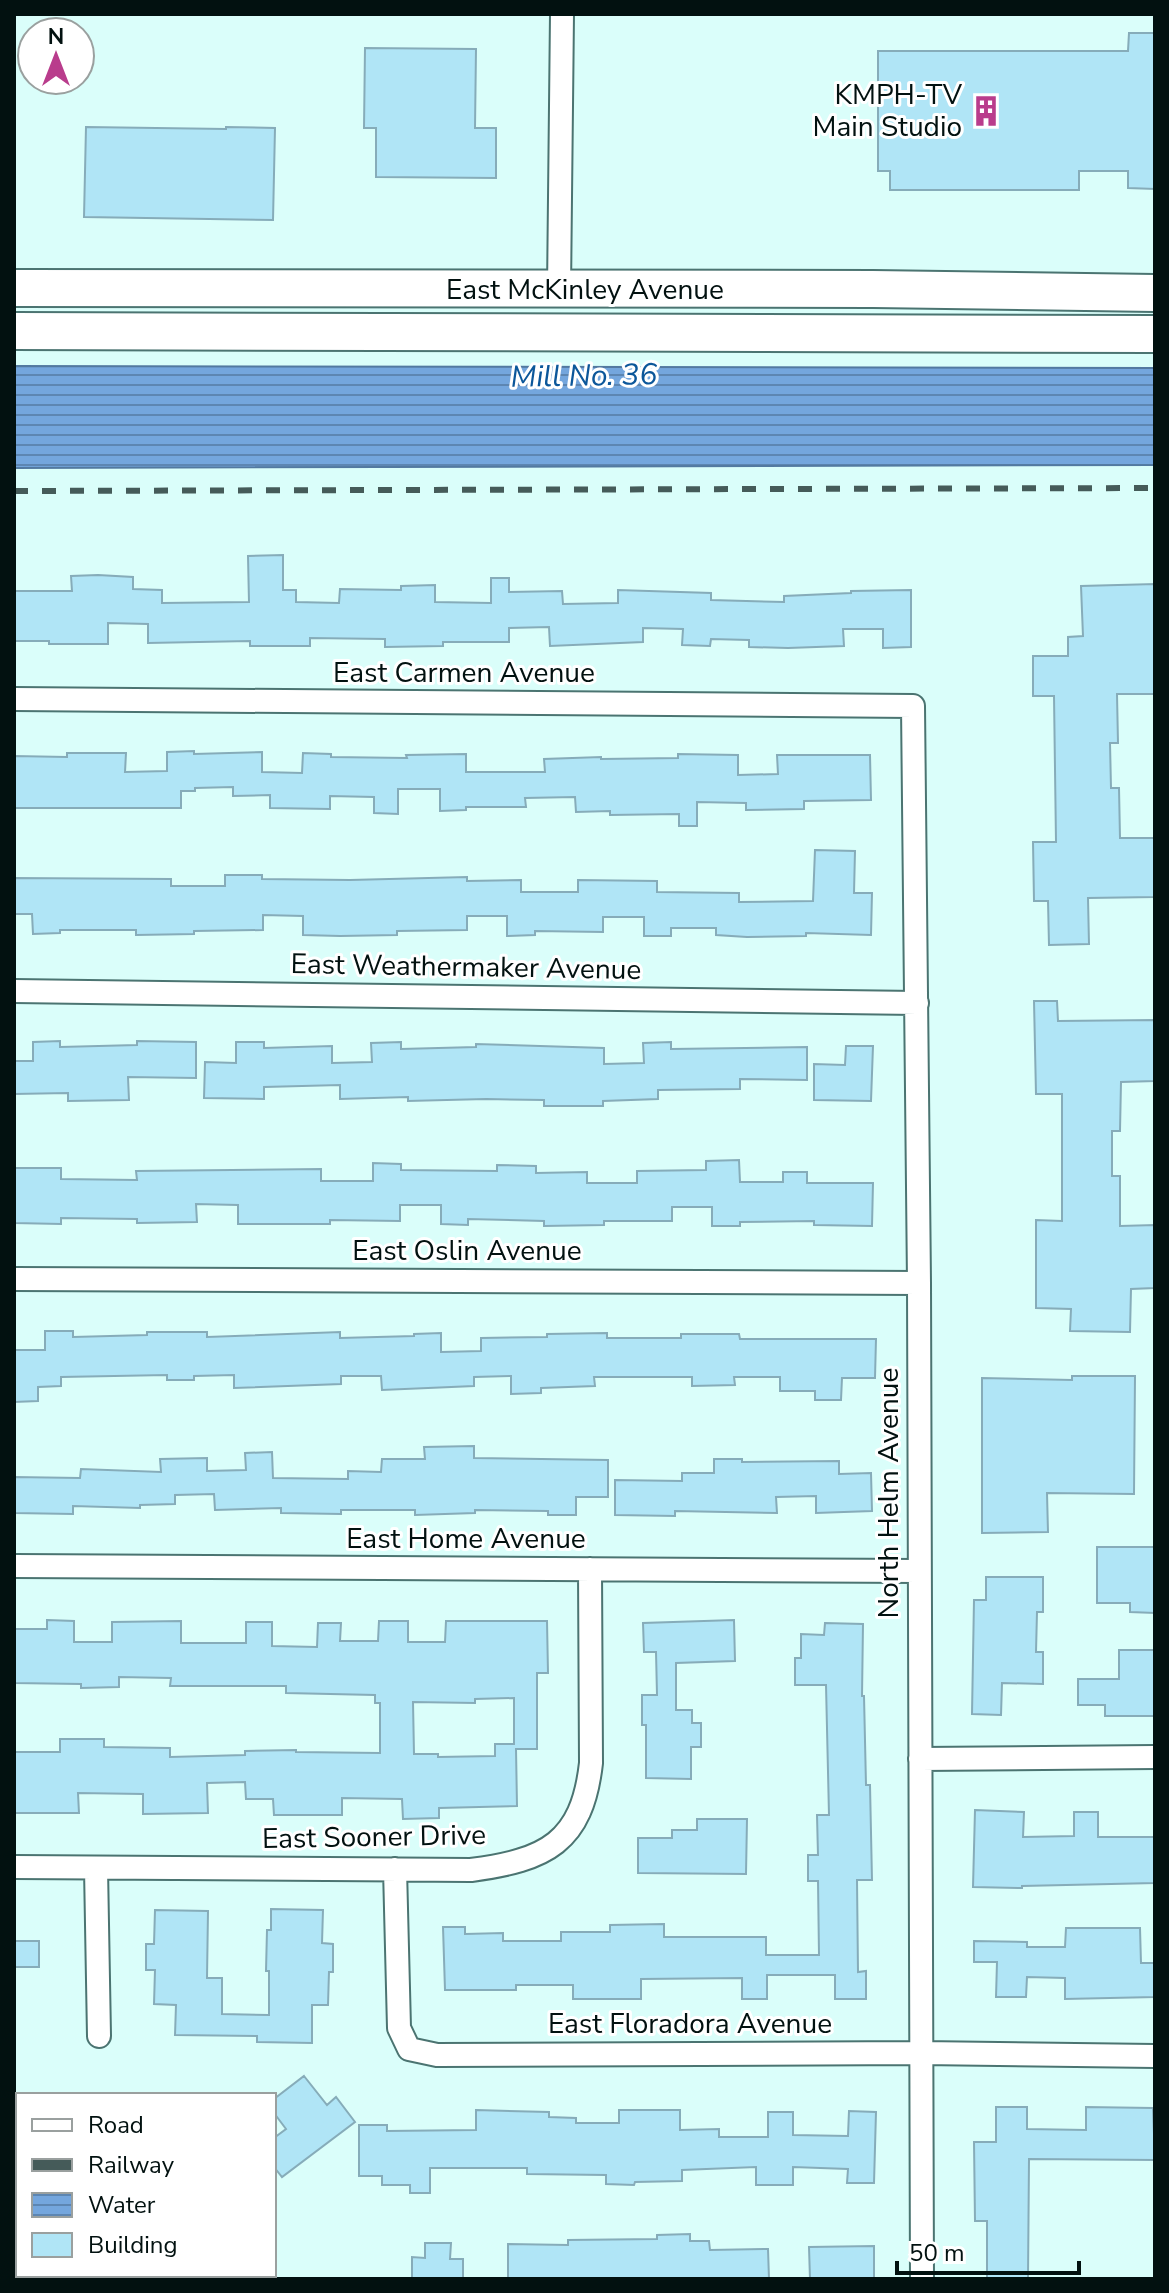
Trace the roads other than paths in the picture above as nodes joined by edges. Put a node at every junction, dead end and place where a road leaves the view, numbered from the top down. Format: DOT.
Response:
graph roads {
  1 [pos="562,14"];
  2 [pos="14,288"];
  3 [pos="559,290"];
  4 [pos="1155,293"];
  5 [pos="14,331"];
  6 [pos="263,331"];
  7 [pos="1155,334"];
  8 [pos="14,699"];
  9 [pos="913,706"];
  10 [pos="14,991"];
  11 [pos="917,1003"];
  12 [pos="14,1279"];
  13 [pos="919,1283"];
  14 [pos="14,1566"];
  15 [pos="590,1569"];
  16 [pos="919,1571"];
  17 [pos="1155,1757"];
  18 [pos="920,1759"];
  19 [pos="14,1867"];
  20 [pos="96,1868"];
  21 [pos="395,1869"];
  22 [pos="99,2036"];
  23 [pos="922,2053"];
  24 [pos="1155,2056"];
  25 [pos="922,2279"];
  1 -- 3 [label="street"];
  2 -- 3 [label="main road, East McKinley Avenue"];
  3 -- 4 [label="main road, East McKinley Avenue"];
  3 -- 6 [label="main road"];
  5 -- 6 [label="main road, East McKinley Avenue"];
  6 -- 7 [label="main road, East McKinley Avenue"];
  8 -- 9 [label="street, East Carmen Avenue"];
  9 -- 11 [label="street, North Helm Avenue"];
  10 -- 11 [label="street, East Weathermaker Avenue"];
  11 -- 13 [label="street, North Helm Avenue"];
  12 -- 13 [label="street, East Oslin Avenue"];
  13 -- 16 [label="street, North Helm Avenue"];
  14 -- 15 [label="street, East Home Avenue"];
  15 -- 16 [label="street, East Home Avenue"];
  15 -- 21 [label="street, East Sooner Drive"];
  16 -- 18 [label="street, North Helm Avenue"];
  17 -- 18 [label="street"];
  18 -- 23 [label="street, North Helm Avenue"];
  19 -- 20 [label="street, East Sooner Drive"];
  20 -- 21 [label="street, East Sooner Drive"];
  20 -- 22 [label="street"];
  21 -- 23 [label="street, East Floradora Avenue"];
  23 -- 24 [label="street, East Floradora Avenue"];
  23 -- 25 [label="street, North Helm Avenue"];
}
